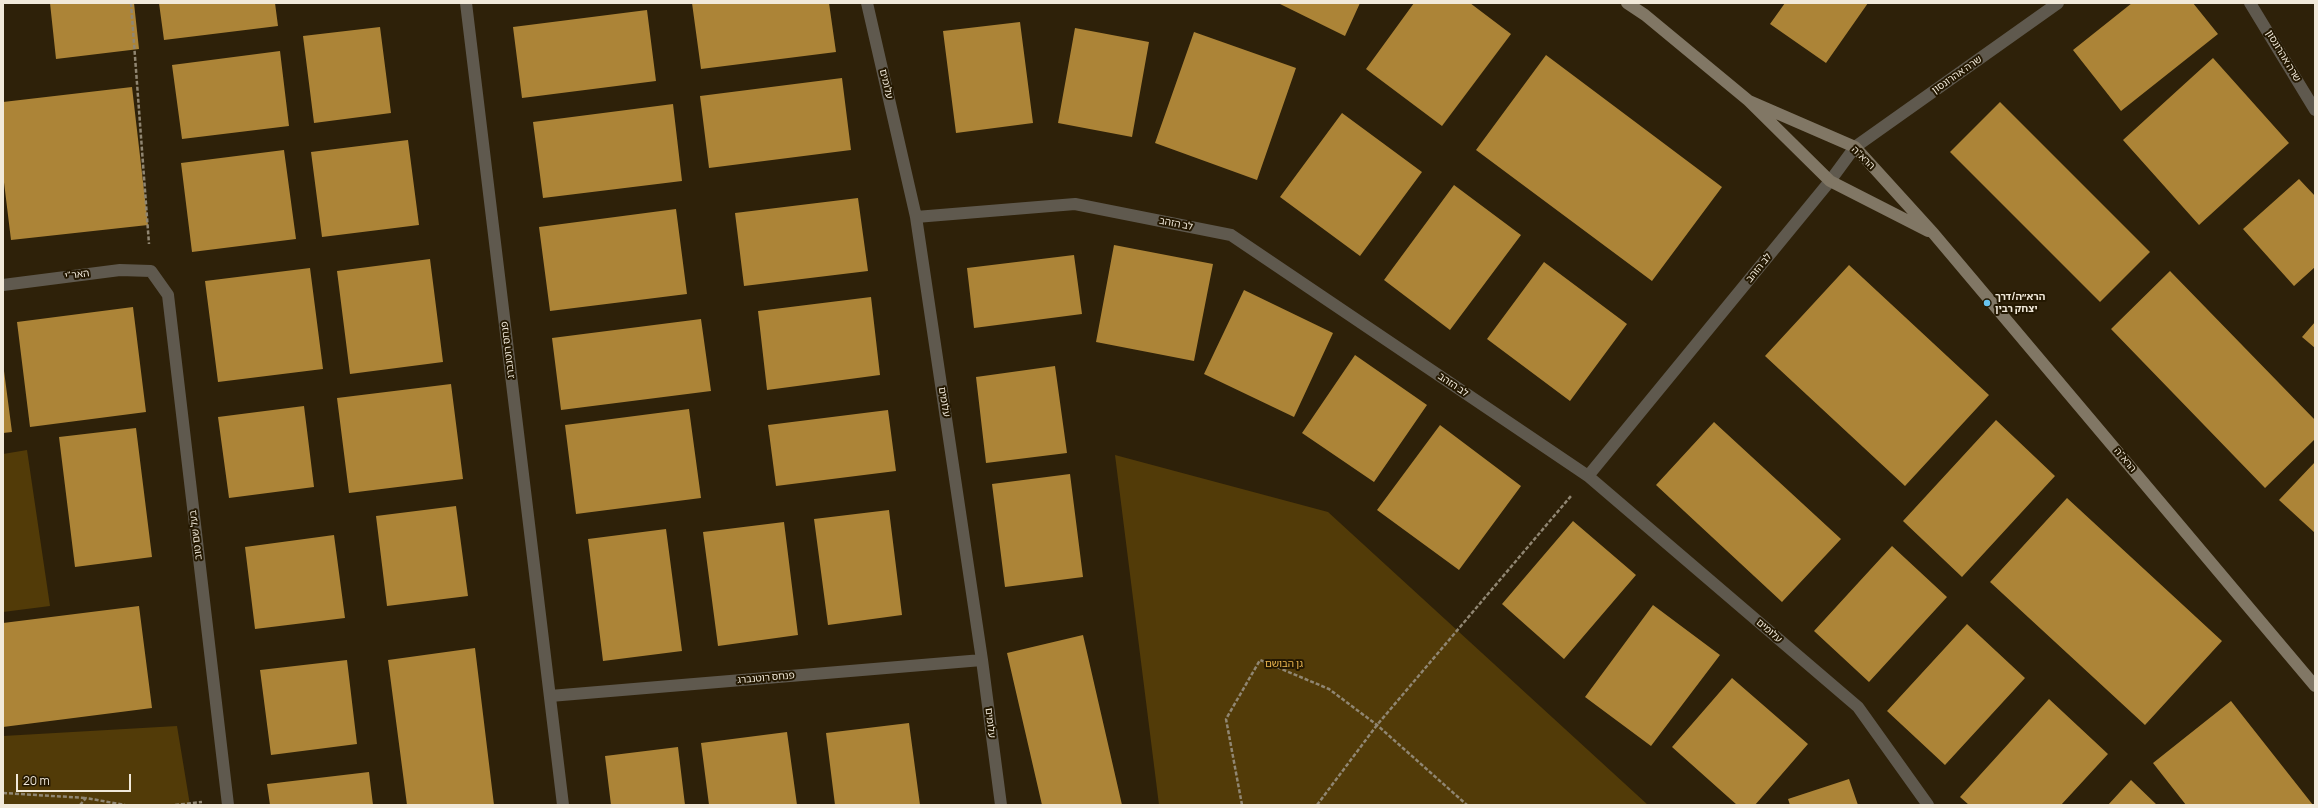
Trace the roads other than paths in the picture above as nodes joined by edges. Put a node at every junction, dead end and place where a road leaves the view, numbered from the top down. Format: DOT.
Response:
graph roads {
  1 [pos="466,3"];
  2 [pos="867,3"];
  3 [pos="1627,3"];
  4 [pos="2058,3"];
  5 [pos="2250,3"];
  6 [pos="1749,101"];
  7 [pos="2315,110"];
  8 [pos="1855,147"];
  9 [pos="1830,181"];
  10 [pos="916,217"];
  11 [pos="1934,234"];
  12 [pos="151,271"];
  13 [pos="3,285"];
  14 [pos="1588,476"];
  15 [pos="982,660"];
  16 [pos="2315,686"];
  17 [pos="550,696"];
  18 [pos="228,805"];
  19 [pos="563,805"];
  20 [pos="1001,805"];
  21 [pos="1928,805"];
  1 -- 17 [label="street, פנחס רוטנברג"];
  2 -- 10 [label="street, עלומים"];
  3 -- 6 [label="street, הרא\"ה"];
  4 -- 8 [label="street, שרה אהרונסון"];
  5 -- 7 [label="street, שרה אהרונסון"];
  6 -- 8 [label="street, הרא\"ה"];
  6 -- 9 [label="street, הרא\"ה"];
  8 -- 9 [label="street, לב הזהב"];
  8 -- 11 [label="street, הרא\"ה"];
  9 -- 11 [label="street, הרא\"ה"];
  9 -- 14 [label="street, לב הזהב"];
  10 -- 14 [label="street, לב הזהב"];
  10 -- 15 [label="street, עלומים"];
  11 -- 16 [label="street, הרא\"ה"];
  12 -- 13 [label="street, האר\"י"];
  12 -- 18 [label="street, בעל שם טוב"];
  14 -- 21 [label="street, עלומים"];
  15 -- 17 [label="street, פנחס רוטנברג"];
  15 -- 20 [label="street, עלומים"];
  17 -- 19 [label="street, פנחס רוטנברג"];
}
